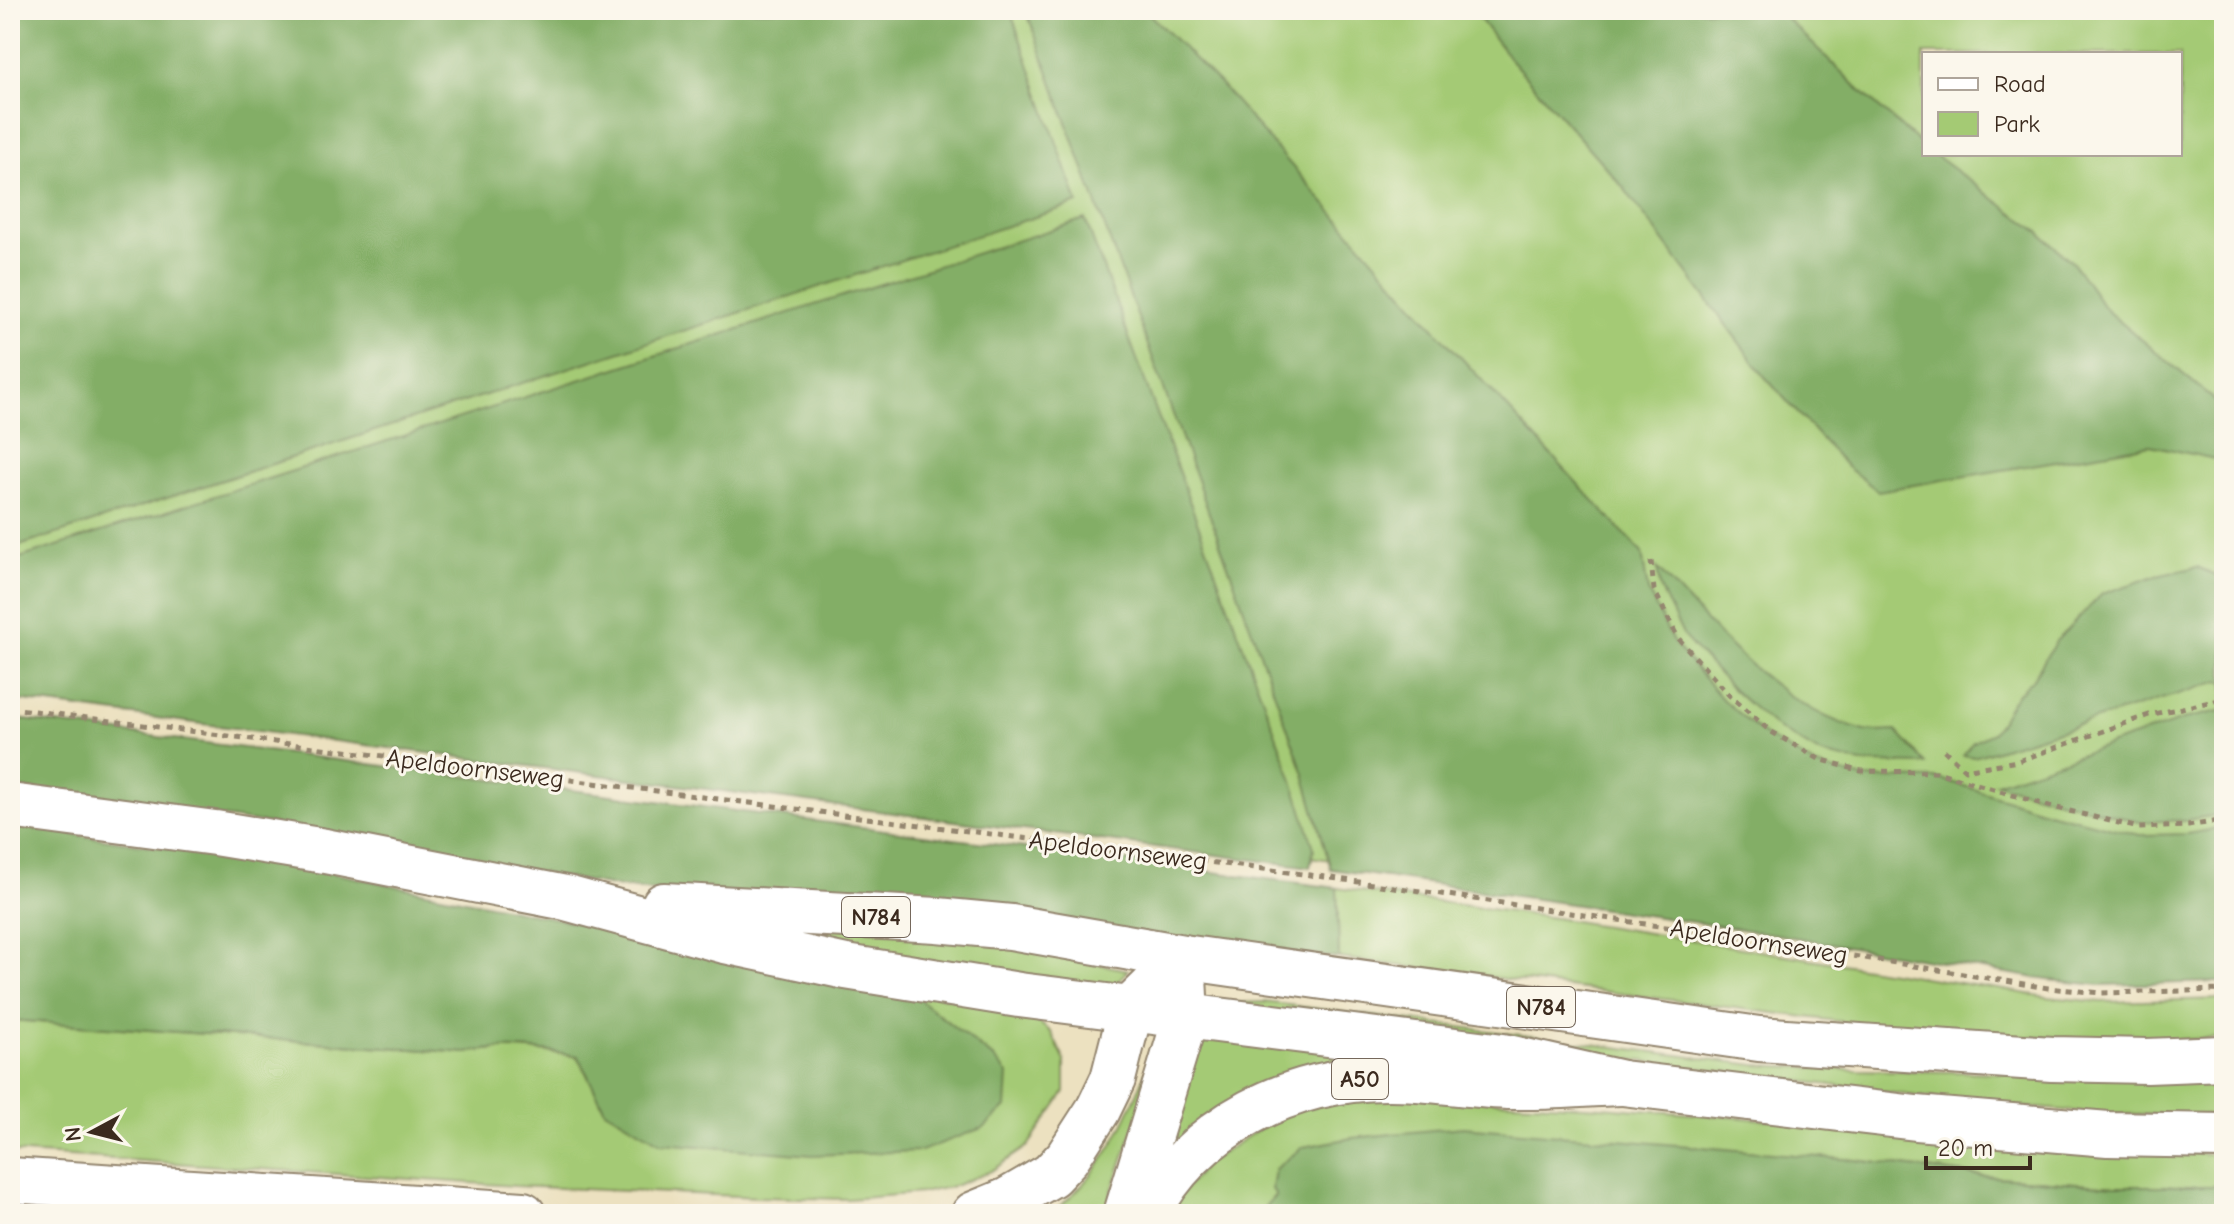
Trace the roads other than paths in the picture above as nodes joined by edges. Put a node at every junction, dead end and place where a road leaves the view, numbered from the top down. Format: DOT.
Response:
graph roads {
  1 [pos="10,806"];
  2 [pos="566,898"];
  3 [pos="1183,957"];
  4 [pos="1131,1008"];
  5 [pos="1186,1016"];
  6 [pos="2224,1058"];
  7 [pos="1622,1083"];
  8 [pos="2224,1136"];
  9 [pos="10,1180"];
  10 [pos="523,1214"];
  11 [pos="974,1214"];
  12 [pos="1126,1214"];
  13 [pos="1148,1214"];
  1 -- 2 [label="main road, N784"];
  2 -- 3 [label="main road, N784"];
  2 -- 4 [label="main road, N784"];
  3 -- 4 [label="main road"];
  3 -- 5 [label="main road"];
  3 -- 6 [label="main road, N784"];
  4 -- 5 [label="main road, N784"];
  4 -- 11 [label="main road"];
  5 -- 7 [label="main road, N784"];
  5 -- 12 [label="main road"];
  7 -- 8 [label="main road, N784"];
  7 -- 13 [label="main road, A50"];
  9 -- 10 [label="main road"];
}
